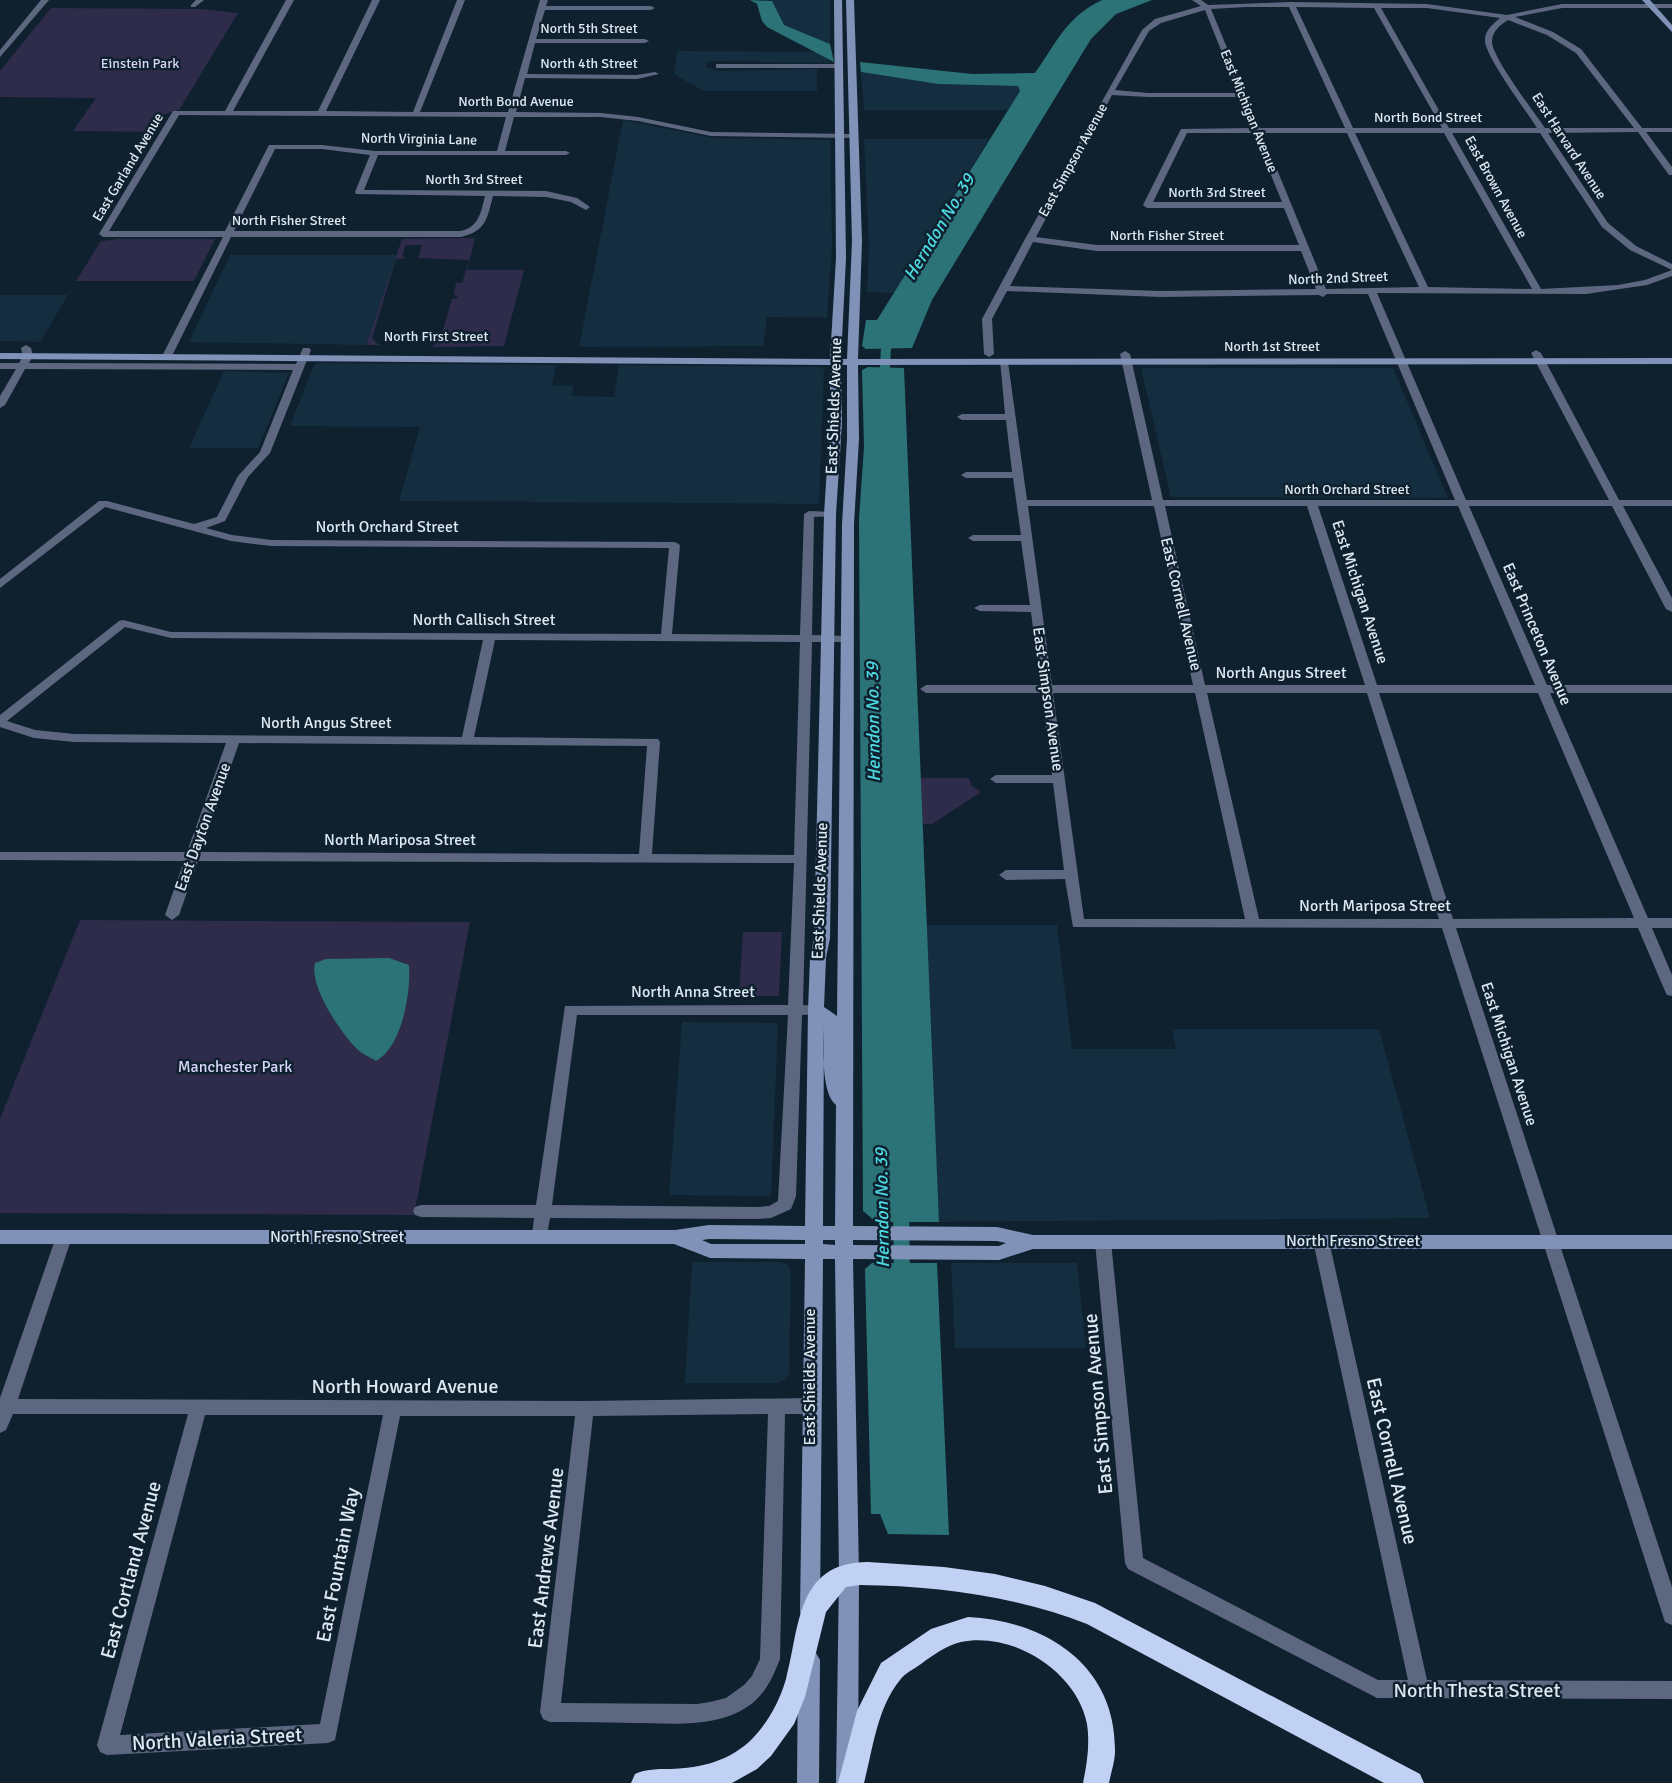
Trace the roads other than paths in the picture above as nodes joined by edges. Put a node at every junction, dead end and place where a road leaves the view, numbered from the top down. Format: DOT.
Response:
graph roads {
  1 [pos="45,0"];
  2 [pos="200,0"];
  3 [pos="290,0"];
  4 [pos="376,0"];
  5 [pos="461,0"];
  6 [pos="838,0"];
  7 [pos="850,0"];
  8 [pos="1196,0"];
  9 [pos="1648,3"];
  10 [pos="543,4"];
  11 [pos="1292,4"];
  12 [pos="1376,5"];
  13 [pos="193,6"];
  14 [pos="1672,6"];
  15 [pos="1207,7"];
  16 [pos="651,8"];
  17 [pos="1507,18"];
  18 [pos="1672,30"];
  19 [pos="838,33"];
  20 [pos="532,41"];
  21 [pos="645,41"];
  22 [pos="2,50"];
  23 [pos="852,57"];
  24 [pos="719,66"];
  25 [pos="839,66"];
  26 [pos="655,74"];
  27 [pos="522,76"];
  28 [pos="852,80"];
  29 [pos="1110,92"];
  30 [pos="1244,95"];
  31 [pos="176,113"];
  32 [pos="228,113"];
  33 [pos="321,114"];
  34 [pos="416,114"];
  35 [pos="510,114"];
  36 [pos="1257,130"];
  37 [pos="1351,130"];
  38 [pos="1446,130"];
  39 [pos="1543,130"];
  40 [pos="1640,130"];
  41 [pos="1672,130"];
  42 [pos="840,135"];
  43 [pos="854,135"];
  44 [pos="375,153"];
  45 [pos="500,153"];
  46 [pos="566,153"];
  47 [pos="1672,173"];
  48 [pos="490,193"];
  49 [pos="1147,205"];
  50 [pos="1286,205"];
  51 [pos="586,207"];
  52 [pos="229,233"];
  53 [pos="103,234"];
  54 [pos="1029,239"];
  55 [pos="1305,248"];
  56 [pos="1672,267"];
  57 [pos="1672,273"];
  58 [pos="1004,288"];
  59 [pos="1425,290"];
  60 [pos="1537,290"];
  61 [pos="1371,291"];
  62 [pos="1323,294"];
  63 [pos="0,348"];
  64 [pos="655,353"];
  65 [pos="1672,353"];
  66 [pos="168,354"];
  67 [pos="989,354"];
  68 [pos="1092,354"];
  69 [pos="0,356"];
  70 [pos="26,357"];
  71 [pos="1400,357"];
  72 [pos="1538,357"];
  73 [pos="835,358"];
  74 [pos="852,358"];
  75 [pos="872,358"];
  76 [pos="894,358"];
  77 [pos="1126,358"];
  78 [pos="302,359"];
  79 [pos="593,360"];
  80 [pos="1672,361"];
  81 [pos="1003,362"];
  82 [pos="0,366"];
  83 [pos="0,405"];
  84 [pos="962,417"];
  85 [pos="1010,417"];
  86 [pos="966,475"];
  87 [pos="1018,475"];
  88 [pos="1022,503"];
  89 [pos="1672,503"];
  90 [pos="1159,504"];
  91 [pos="1312,504"];
  92 [pos="1463,504"];
  93 [pos="1616,504"];
  94 [pos="830,514"];
  95 [pos="195,528"];
  96 [pos="973,538"];
  97 [pos="1026,538"];
  98 [pos="0,585"];
  99 [pos="980,608"];
  100 [pos="1036,609"];
  101 [pos="1672,609"];
  102 [pos="490,637"];
  103 [pos="666,638"];
  104 [pos="805,639"];
  105 [pos="826,639"];
  106 [pos="847,639"];
  107 [pos="926,689"];
  108 [pos="1046,689"];
  109 [pos="1200,689"];
  110 [pos="1372,689"];
  111 [pos="1542,689"];
  112 [pos="1672,689"];
  113 [pos="0,722"];
  114 [pos="234,739"];
  115 [pos="467,740"];
  116 [pos="996,779"];
  117 [pos="1058,779"];
  118 [pos="0,856"];
  119 [pos="192,858"];
  120 [pos="645,858"];
  121 [pos="801,859"];
  122 [pos="1006,874"];
  123 [pos="1071,874"];
  124 [pos="172,915"];
  125 [pos="1643,923"];
  126 [pos="1672,923"];
  127 [pos="1078,924"];
  128 [pos="1253,924"];
  129 [pos="1448,925"];
  130 [pos="1672,991"];
  131 [pos="794,1010"];
  132 [pos="816,1010"];
  133 [pos="845,1117"];
  134 [pos="421,1211"];
  135 [pos="543,1211"];
  136 [pos="540,1236"];
  137 [pos="0,1237"];
  138 [pos="64,1237"];
  139 [pos="1321,1241"];
  140 [pos="811,1242"];
  141 [pos="1033,1242"];
  142 [pos="1103,1242"];
  143 [pos="1551,1242"];
  144 [pos="1672,1242"];
  145 [pos="844,1243"];
  146 [pos="3,1406"];
  147 [pos="199,1406"];
  148 [pos="777,1406"];
  149 [pos="810,1406"];
  150 [pos="393,1407"];
  151 [pos="585,1409"];
  152 [pos="0,1425"];
  153 [pos="1134,1563"];
  154 [pos="849,1575"];
  155 [pos="1672,1616"];
  156 [pos="810,1617"];
  157 [pos="1420,1690"];
  158 [pos="1672,1690"];
  159 [pos="550,1712"];
  160 [pos="328,1733"];
  161 [pos="107,1745"];
  162 [pos="644,1783"];
  163 [pos="808,1783"];
  164 [pos="849,1783"];
  165 [pos="1096,1783"];
  166 [pos="1411,1783"];
  1 -- 22 [label="street"];
  2 -- 13 [label="street"];
  3 -- 32 [label="street"];
  4 -- 33 [label="street"];
  5 -- 34 [label="street"];
  6 -- 19 [label="main road, East Shields Avenue"];
  7 -- 23 [label="main road, East Shields Avenue"];
  8 -- 15 [label="street"];
  9 -- 14 [label="street"];
  9 -- 17 [label="street"];
  9 -- 18 [label="main road"];
  10 -- 16 [label="street"];
  10 -- 20 [label="street"];
  11 -- 12 [label="street, East Simpson Avenue"];
  11 -- 15 [label="street, East Simpson Avenue"];
  11 -- 37 [label="street"];
  12 -- 17 [label="street, East Simpson Avenue"];
  12 -- 38 [label="street, East Brown Avenue"];
  15 -- 29 [label="street, East Simpson Avenue"];
  15 -- 30 [label="street, East Michigan Avenue"];
  17 -- 39 [label="street, East Harvard Avenue"];
  17 -- 40 [label="street, East Simpson Avenue"];
  19 -- 23 [label="main road"];
  19 -- 25 [label="main road, East Shields Avenue"];
  20 -- 21 [label="street, North 5th Street"];
  20 -- 27 [label="street"];
  23 -- 28 [label="main road, East Shields Avenue"];
  24 -- 25 [label="street"];
  25 -- 28 [label="main road"];
  25 -- 42 [label="main road, East Shields Avenue"];
  26 -- 27 [label="street, North 4th Street"];
  27 -- 35 [label="street"];
  28 -- 43 [label="main road, East Shields Avenue"];
  29 -- 30 [label="street"];
  29 -- 54 [label="street, East Simpson Avenue"];
  30 -- 36 [label="street, East Michigan Avenue"];
  31 -- 32 [label="street, North Bond Avenue"];
  31 -- 53 [label="street, East Garland Avenue"];
  32 -- 33 [label="street, North Bond Avenue"];
  33 -- 34 [label="street, North Bond Avenue"];
  34 -- 35 [label="street, North Bond Avenue"];
  35 -- 42 [label="street, North Bond Avenue"];
  35 -- 45 [label="street"];
  36 -- 37 [label="street, North Bond Street"];
  36 -- 49 [label="street, North Bond Street"];
  36 -- 50 [label="street, East Michigan Avenue"];
  37 -- 38 [label="street, North Bond Street"];
  37 -- 59 [label="street"];
  38 -- 39 [label="street, North Bond Street"];
  38 -- 60 [label="street, East Brown Avenue"];
  39 -- 40 [label="street, North Bond Street"];
  39 -- 56 [label="street, East Harvard Avenue"];
  40 -- 41 [label="street, North Bond Street"];
  40 -- 47 [label="street, East Simpson Avenue"];
  42 -- 43 [label="street, North Bond Avenue"];
  42 -- 73 [label="main road, East Shields Avenue"];
  43 -- 74 [label="main road, East Shields Avenue"];
  44 -- 45 [label="street, North Virginia Lane"];
  44 -- 48 [label="street, North 3rd Street"];
  44 -- 52 [label="street, North Virginia Lane"];
  45 -- 46 [label="street, North Virginia Lane"];
  48 -- 51 [label="street, North 3rd Street"];
  48 -- 52 [label="street, North Fisher Street"];
  49 -- 50 [label="street, North 3rd Street"];
  50 -- 55 [label="street, East Michigan Avenue"];
  52 -- 53 [label="street, North Fisher Street"];
  52 -- 66 [label="street"];
  54 -- 55 [label="street, North Fisher Street"];
  54 -- 58 [label="street, East Simpson Avenue"];
  55 -- 62 [label="street, East Michigan Avenue"];
  57 -- 60 [label="street, North 2nd Street"];
  58 -- 62 [label="street, North 2nd Street"];
  58 -- 67 [label="street, East Simpson Avenue"];
  59 -- 60 [label="street, North 2nd Street"];
  59 -- 61 [label="street, North 2nd Street"];
  61 -- 62 [label="street, North 2nd Street"];
  61 -- 71 [label="street, East Princeton Avenue"];
  63 -- 70 [label="main road, North First Street"];
  64 -- 73 [label="main road, North First Street"];
  64 -- 78 [label="main road, North First Street"];
  64 -- 79 [label="main road"];
  65 -- 72 [label="main road, North 1st Street"];
  66 -- 70 [label="main road, North First Street"];
  66 -- 78 [label="main road, North First Street"];
  67 -- 68 [label="main road, North 1st Street"];
  67 -- 76 [label="main road, North 1st Street"];
  68 -- 77 [label="main road, North 1st Street"];
  68 -- 81 [label="main road"];
  69 -- 70 [label="main road, North First Street"];
  70 -- 78 [label="street"];
  70 -- 82 [label="street"];
  70 -- 83 [label="street"];
  71 -- 72 [label="main road, North 1st Street"];
  71 -- 77 [label="main road, North 1st Street"];
  71 -- 92 [label="street, East Princeton Avenue"];
  72 -- 80 [label="main road, North 1st Street"];
  72 -- 93 [label="street"];
  73 -- 74 [label="main road, North First Street"];
  73 -- 79 [label="main road, North First Street"];
  73 -- 94 [label="main road, East Shields Avenue"];
  74 -- 75 [label="main road, North First Street"];
  74 -- 106 [label="main road, East Shields Avenue"];
  75 -- 76 [label="main road, North 1st Street"];
  76 -- 81 [label="main road, North 1st Street"];
  77 -- 81 [label="main road, North 1st Street"];
  77 -- 90 [label="street, East Cornell Avenue"];
  78 -- 79 [label="main road, North First Street"];
  78 -- 95 [label="street"];
  81 -- 85 [label="street, East Simpson Avenue"];
  84 -- 85 [label="street"];
  85 -- 87 [label="street, East Simpson Avenue"];
  86 -- 87 [label="street"];
  87 -- 88 [label="street, East Simpson Avenue"];
  88 -- 90 [label="street, North Orchard Street"];
  88 -- 97 [label="street, East Simpson Avenue"];
  89 -- 93 [label="street, North Orchard Street"];
  90 -- 91 [label="street, North Orchard Street"];
  90 -- 109 [label="street, East Cornell Avenue"];
  91 -- 92 [label="street, North Orchard Street"];
  91 -- 110 [label="street, East Michigan Avenue"];
  92 -- 93 [label="street, North Orchard Street"];
  92 -- 111 [label="street, East Princeton Avenue"];
  93 -- 101 [label="street"];
  94 -- 104 [label="street"];
  94 -- 105 [label="main road, East Shields Avenue"];
  95 -- 98 [label="street, North Orchard Street"];
  95 -- 103 [label="street, North Orchard Street"];
  96 -- 97 [label="street"];
  97 -- 100 [label="street, East Simpson Avenue"];
  99 -- 100 [label="street"];
  100 -- 108 [label="street, East Simpson Avenue"];
  102 -- 103 [label="street, North Callisch Street"];
  102 -- 113 [label="street, North Callisch Street"];
  102 -- 115 [label="street"];
  103 -- 104 [label="street, North Callisch Street"];
  104 -- 105 [label="street, North Callisch Street"];
  104 -- 121 [label="street"];
  105 -- 106 [label="street, North Callisch Street"];
  105 -- 132 [label="main road, East Shields Avenue"];
  106 -- 133 [label="main road, East Shields Avenue"];
  107 -- 108 [label="street, North Angus Street"];
  108 -- 109 [label="street, North Angus Street"];
  108 -- 117 [label="street, East Simpson Avenue"];
  109 -- 110 [label="street, North Angus Street"];
  109 -- 128 [label="street, East Cornell Avenue"];
  110 -- 111 [label="street, North Angus Street"];
  110 -- 129 [label="street, East Michigan Avenue"];
  111 -- 112 [label="street, North Angus Street"];
  111 -- 125 [label="street, East Princeton Avenue"];
  113 -- 114 [label="street, North Angus Street"];
  114 -- 115 [label="street, North Angus Street"];
  114 -- 119 [label="street, East Dayton Avenue"];
  115 -- 120 [label="street, North Angus Street"];
  116 -- 117 [label="street"];
  117 -- 123 [label="street, East Simpson Avenue"];
  118 -- 119 [label="street, North Mariposa Street"];
  119 -- 120 [label="street, North Mariposa Street"];
  119 -- 124 [label="street, East Dayton Avenue"];
  120 -- 121 [label="street, North Mariposa Street"];
  121 -- 131 [label="street"];
  122 -- 123 [label="street"];
  123 -- 127 [label="street, East Simpson Avenue"];
  125 -- 126 [label="street, North Mariposa Street"];
  125 -- 129 [label="street, North Mariposa Street"];
  125 -- 130 [label="street, East Princeton Avenue"];
  127 -- 128 [label="street, North Mariposa Street"];
  128 -- 129 [label="street, North Mariposa Street"];
  129 -- 143 [label="street, East Michigan Avenue"];
  131 -- 132 [label="street, North Anna Street"];
  131 -- 135 [label="street, North Anna Street"];
  131 -- 135 [label="street"];
  132 -- 133 [label="main road"];
  132 -- 140 [label="main road, East Shields Avenue"];
  133 -- 145 [label="main road, East Shields Avenue"];
  134 -- 135 [label="street"];
  135 -- 136 [label="street"];
  136 -- 138 [label="main road, North Fresno Street"];
  136 -- 140 [label="main road, North Fresno Street"];
  137 -- 138 [label="main road, North Fresno Street"];
  138 -- 146 [label="street"];
  139 -- 142 [label="main road, North Fresno Street"];
  139 -- 143 [label="main road, North Fresno Street"];
  139 -- 157 [label="street, East Cornell Avenue"];
  140 -- 145 [label="main road, North Fresno Street"];
  140 -- 149 [label="main road, East Shields Avenue"];
  141 -- 142 [label="main road, North Fresno Street"];
  141 -- 145 [label="main road, North Fresno Street"];
  141 -- 145 [label="main road, North Fresno Street"];
  142 -- 153 [label="street, East Simpson Avenue"];
  143 -- 144 [label="main road, North Fresno Street"];
  143 -- 155 [label="street, East Michigan Avenue"];
  145 -- 154 [label="main road, East Shields Avenue"];
  146 -- 147 [label="street, North Howard Avenue"];
  146 -- 152 [label="street"];
  147 -- 150 [label="street, North Howard Avenue"];
  147 -- 161 [label="street, East Cortland Avenue"];
  148 -- 149 [label="street, North Howard Avenue"];
  148 -- 151 [label="street, North Howard Avenue"];
  148 -- 159 [label="street, East Shields Avenue"];
  149 -- 156 [label="main road, East Shields Avenue"];
  150 -- 151 [label="street, North Howard Avenue"];
  150 -- 160 [label="street, East Fountain Way"];
  151 -- 159 [label="street, East Andrews Avenue"];
  153 -- 157 [label="street, North Thesta Street"];
  154 -- 156 [label="highway"];
  154 -- 164 [label="main road, East Shields Avenue"];
  154 -- 166 [label="highway"];
  156 -- 162 [label="highway"];
  156 -- 163 [label="main road, East Shields Avenue"];
  157 -- 158 [label="street, North Thesta Street"];
  160 -- 161 [label="street, North Valeria Street"];
  164 -- 165 [label="highway"];
}
